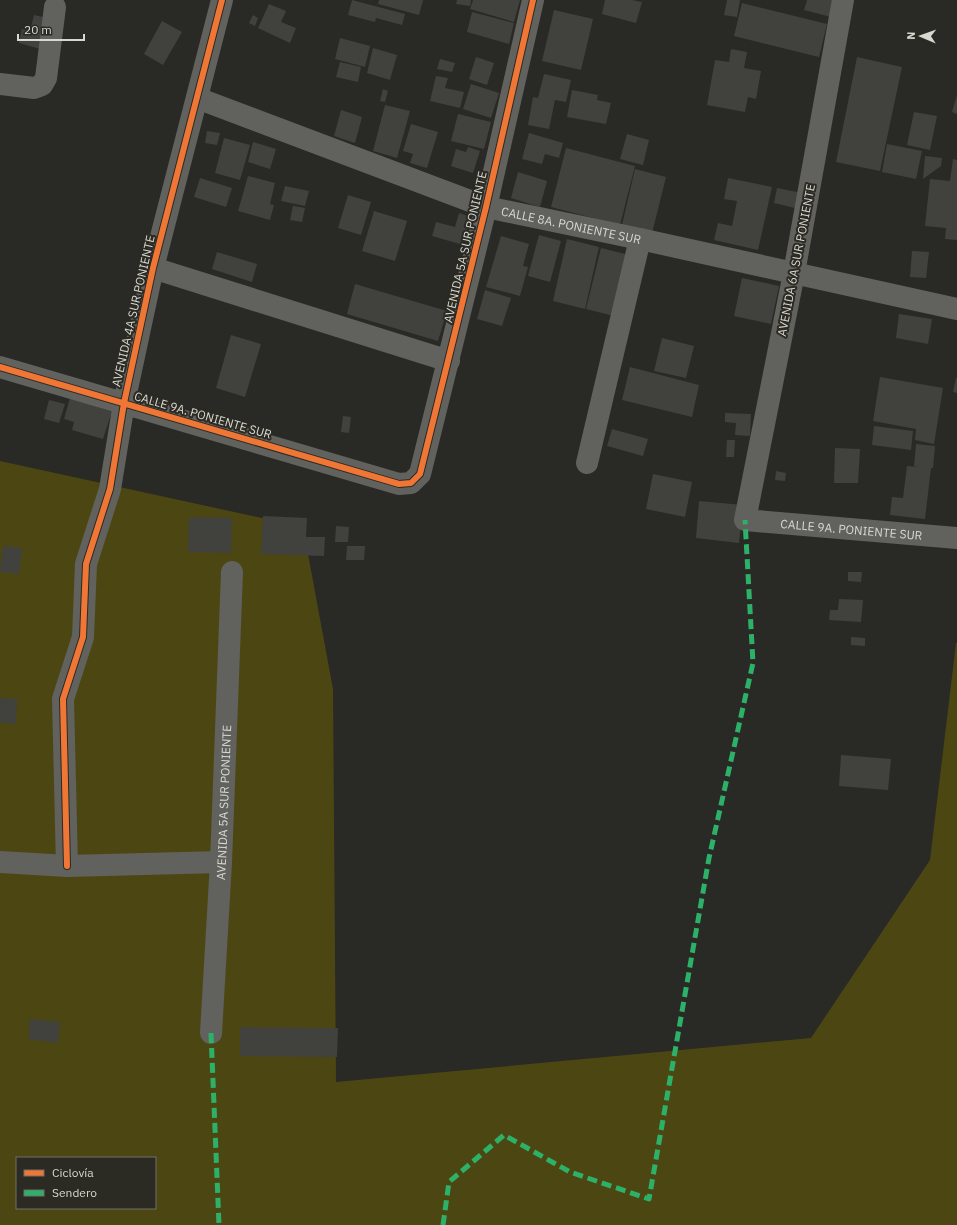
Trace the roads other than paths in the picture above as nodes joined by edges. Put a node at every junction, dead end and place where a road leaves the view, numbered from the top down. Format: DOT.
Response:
graph roads {
  1 [pos="222,0"];
  2 [pos="533,0"];
  3 [pos="843,0"];
  4 [pos="55,7"];
  5 [pos="0,84"];
  6 [pos="197,98"];
  7 [pos="486,207"];
  8 [pos="640,239"];
  9 [pos="153,268"];
  10 [pos="794,273"];
  11 [pos="957,309"];
  12 [pos="449,361"];
  13 [pos="0,367"];
  14 [pos="124,403"];
  15 [pos="587,463"];
  16 [pos="399,484"];
  17 [pos="745,520"];
  18 [pos="957,538"];
  19 [pos="232,572"];
  20 [pos="0,862"];
  21 [pos="221,862"];
  22 [pos="67,866"];
  23 [pos="211,1033"];
  1 -- 6 [label="street, AVENIDA 4A SUR PONIENTE"];
  2 -- 7 [label="street, AVENIDA 5A SUR PONIENTE"];
  3 -- 10 [label="street, AVENIDA 6A SUR PONIENTE"];
  4 -- 5 [label="street"];
  6 -- 7 [label="street, CALLE 8A. PONIENTE SUR"];
  6 -- 9 [label="street, AVENIDA 4A SUR PONIENTE"];
  7 -- 8 [label="street, CALLE 8A. PONIENTE SUR"];
  7 -- 12 [label="street, AVENIDA 5A SUR PONIENTE"];
  8 -- 10 [label="street, CALLE 8A. PONIENTE SUR"];
  8 -- 15 [label="street"];
  9 -- 12 [label="street"];
  9 -- 14 [label="street, AVENIDA 4A SUR PONIENTE"];
  10 -- 11 [label="street, CALLE 8A. PONIENTE SUR"];
  10 -- 17 [label="street, AVENIDA 6A SUR PONIENTE"];
  12 -- 16 [label="street, AVENIDA 5A SUR PONIENTE"];
  13 -- 14 [label="street, CALLE 9A. PONIENTE SUR"];
  14 -- 16 [label="street, CALLE 9A. PONIENTE SUR"];
  14 -- 22 [label="street, AVENIDA 4A SUR PONIENTE"];
  17 -- 18 [label="street, CALLE 9A. PONIENTE SUR"];
  19 -- 21 [label="street, AVENIDA 5A SUR PONIENTE"];
  20 -- 22 [label="street"];
  21 -- 22 [label="street"];
  21 -- 23 [label="street, AVENIDA 5A SUR PONIENTE"];
}
